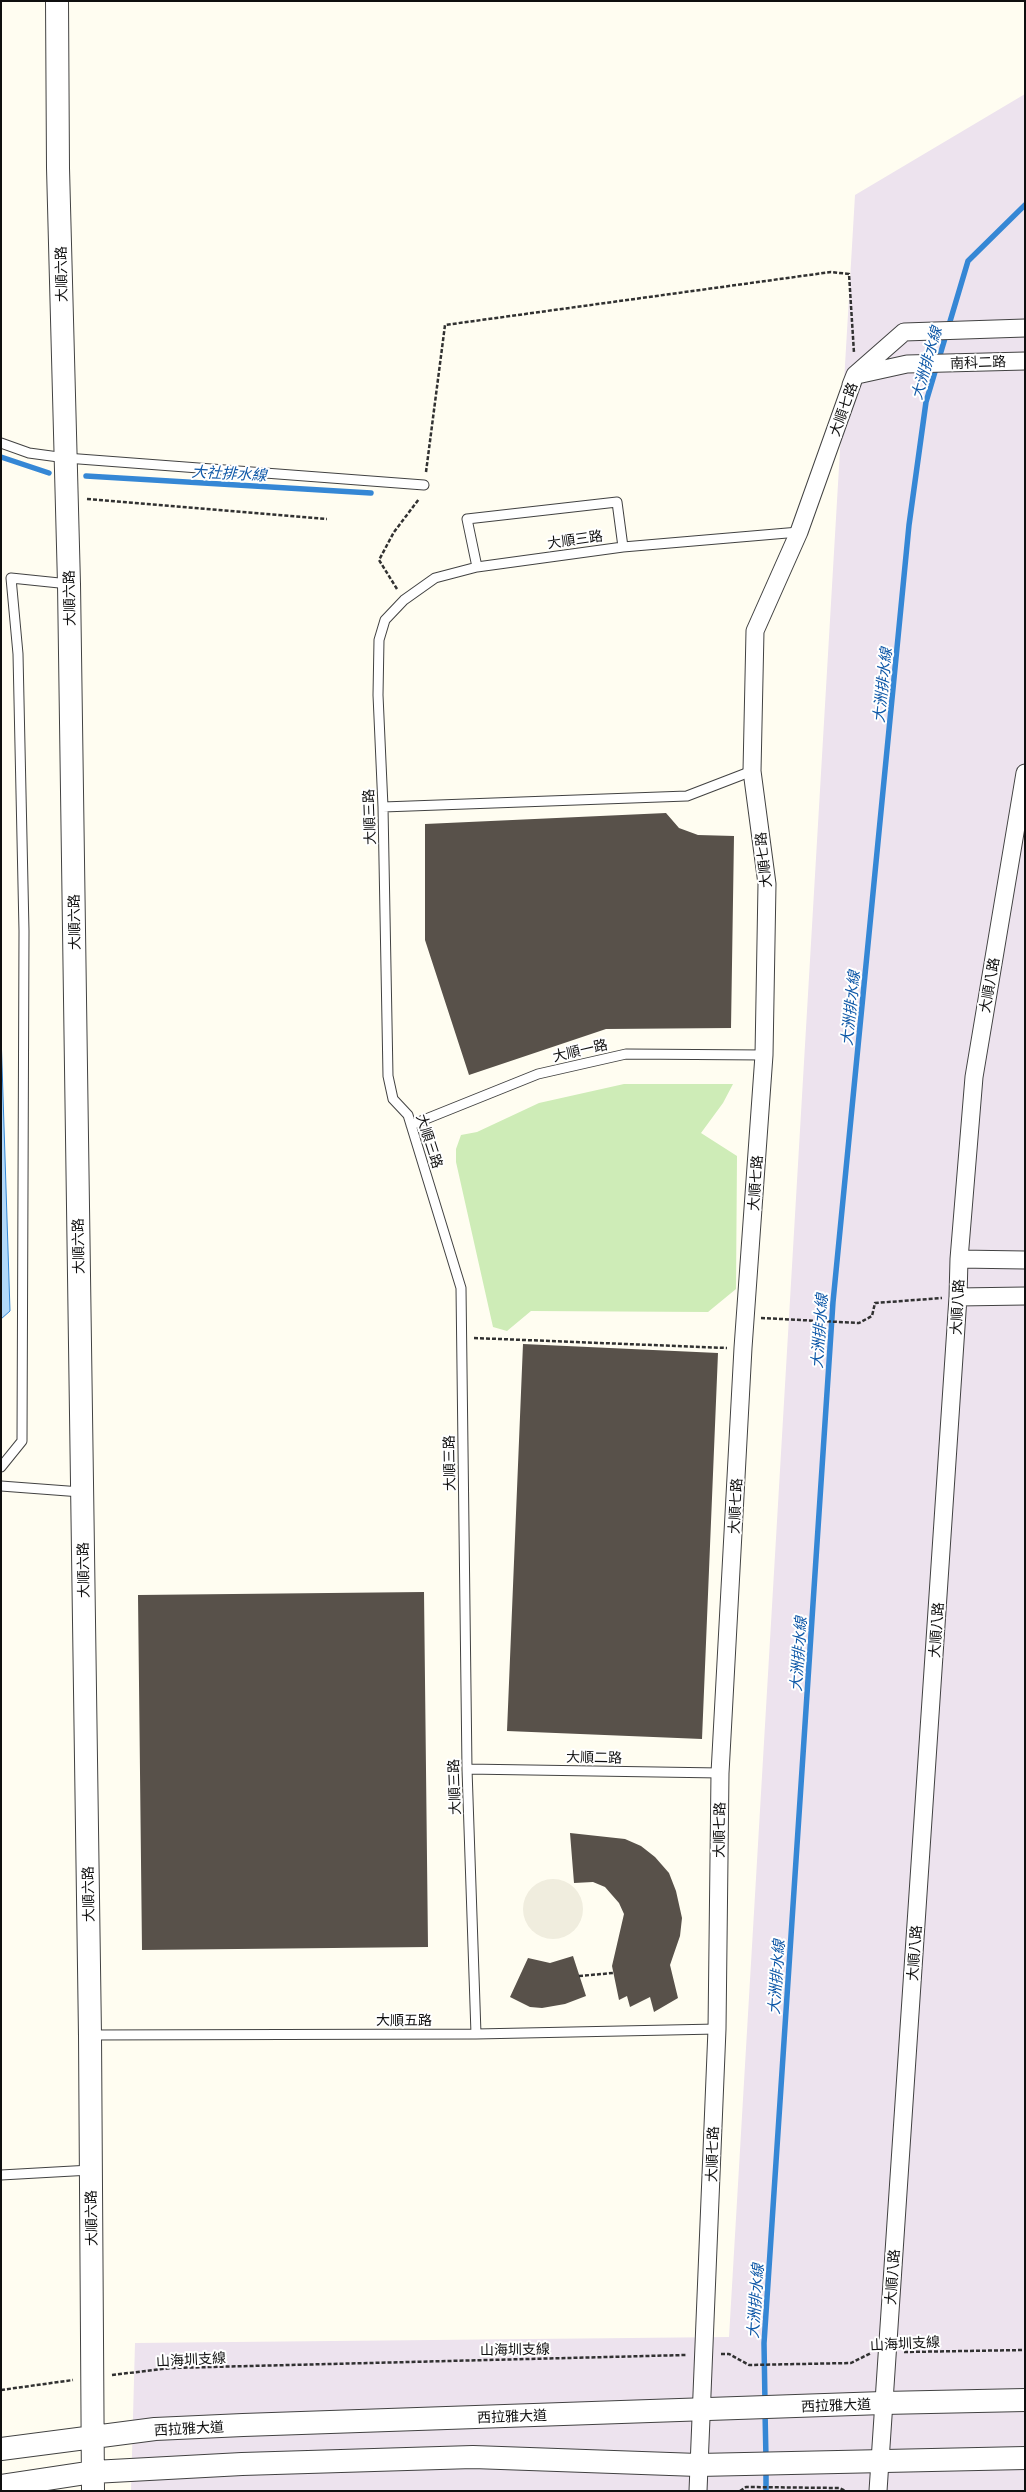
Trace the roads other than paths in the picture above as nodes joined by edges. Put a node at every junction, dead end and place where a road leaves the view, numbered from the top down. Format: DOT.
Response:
graph roads {
  1 [pos="57,1"];
  2 [pos="1025,328"];
  3 [pos="1025,361"];
  4 [pos="855,375"];
  5 [pos="1,443"];
  6 [pos="66,458"];
  7 [pos="424,485"];
  8 [pos="799,532"];
  9 [pos="623,547"];
  10 [pos="477,567"];
  11 [pos="69,584"];
  12 [pos="752,771"];
  13 [pos="1025,773"];
  14 [pos="383,807"];
  15 [pos="764,1055"];
  16 [pos="412,1126"];
  17 [pos="959,1259"];
  18 [pos="1025,1260"];
  19 [pos="1025,1296"];
  20 [pos="958,1297"];
  21 [pos="1,1467"];
  22 [pos="1,1486"];
  23 [pos="81,1492"];
  24 [pos="467,1769"];
  25 [pos="720,1773"];
  26 [pos="717,2029"];
  27 [pos="476,2034"];
  28 [pos="90,2036"];
  29 [pos="91,2170"];
  30 [pos="1,2175"];
  31 [pos="1025,2400"];
  32 [pos="874,2403"];
  33 [pos="701,2410"];
  34 [pos="93,2436"];
  35 [pos="1,2449"];
  36 [pos="1025,2458"];
  37 [pos="871,2462"];
  38 [pos="698,2465"];
  39 [pos="93,2482"];
  40 [pos="1,2486"];
  41 [pos="698,2491"];
  42 [pos="878,2491"];
  1 -- 6 [label="street, 大順六路"];
  2 -- 4 [label="street"];
  3 -- 4 [label="street, 南科二路"];
  4 -- 8 [label="street, 大順七路"];
  5 -- 6 [label="lane"];
  6 -- 7 [label="lane"];
  6 -- 11 [label="street, 大順六路"];
  8 -- 9 [label="lane, 大順三路"];
  8 -- 12 [label="street, 大順七路"];
  9 -- 10 [label="lane, 大順三路"];
  9 -- 10 [label="lane"];
  10 -- 14 [label="lane, 大順三路"];
  11 -- 21 [label="lane"];
  11 -- 23 [label="street, 大順六路"];
  12 -- 14 [label="lane"];
  12 -- 15 [label="street, 大順七路"];
  13 -- 17 [label="street, 大順八路"];
  14 -- 16 [label="lane, 大順三路"];
  15 -- 16 [label="lane, 大順一路"];
  15 -- 25 [label="street, 大順七路"];
  16 -- 24 [label="lane, 大順三路"];
  17 -- 18 [label="street"];
  17 -- 20 [label="street, 大順八路"];
  19 -- 20 [label="street"];
  20 -- 32 [label="street, 大順八路"];
  22 -- 23 [label="lane"];
  23 -- 28 [label="street, 大順六路"];
  24 -- 25 [label="lane, 大順二路"];
  24 -- 27 [label="lane, 大順三路"];
  25 -- 26 [label="street, 大順七路"];
  26 -- 27 [label="lane, 大順五路"];
  26 -- 33 [label="street, 大順七路"];
  27 -- 28 [label="lane, 大順五路"];
  28 -- 29 [label="street, 大順六路"];
  29 -- 30 [label="lane"];
  29 -- 34 [label="street, 大順六路"];
  31 -- 32 [label="street, 西拉雅大道"];
  32 -- 33 [label="street, 西拉雅大道"];
  32 -- 37 [label="street, 大順八路"];
  33 -- 34 [label="street, 西拉雅大道"];
  33 -- 38 [label="street, 大順七路"];
  34 -- 35 [label="street, 西拉雅大道"];
  34 -- 39 [label="street, 大順六路"];
  36 -- 37 [label="street"];
  37 -- 38 [label="street"];
  37 -- 42 [label="street, 大順八路"];
  38 -- 39 [label="street"];
  38 -- 41 [label="street, 大順七路"];
  39 -- 40 [label="street"];
}
